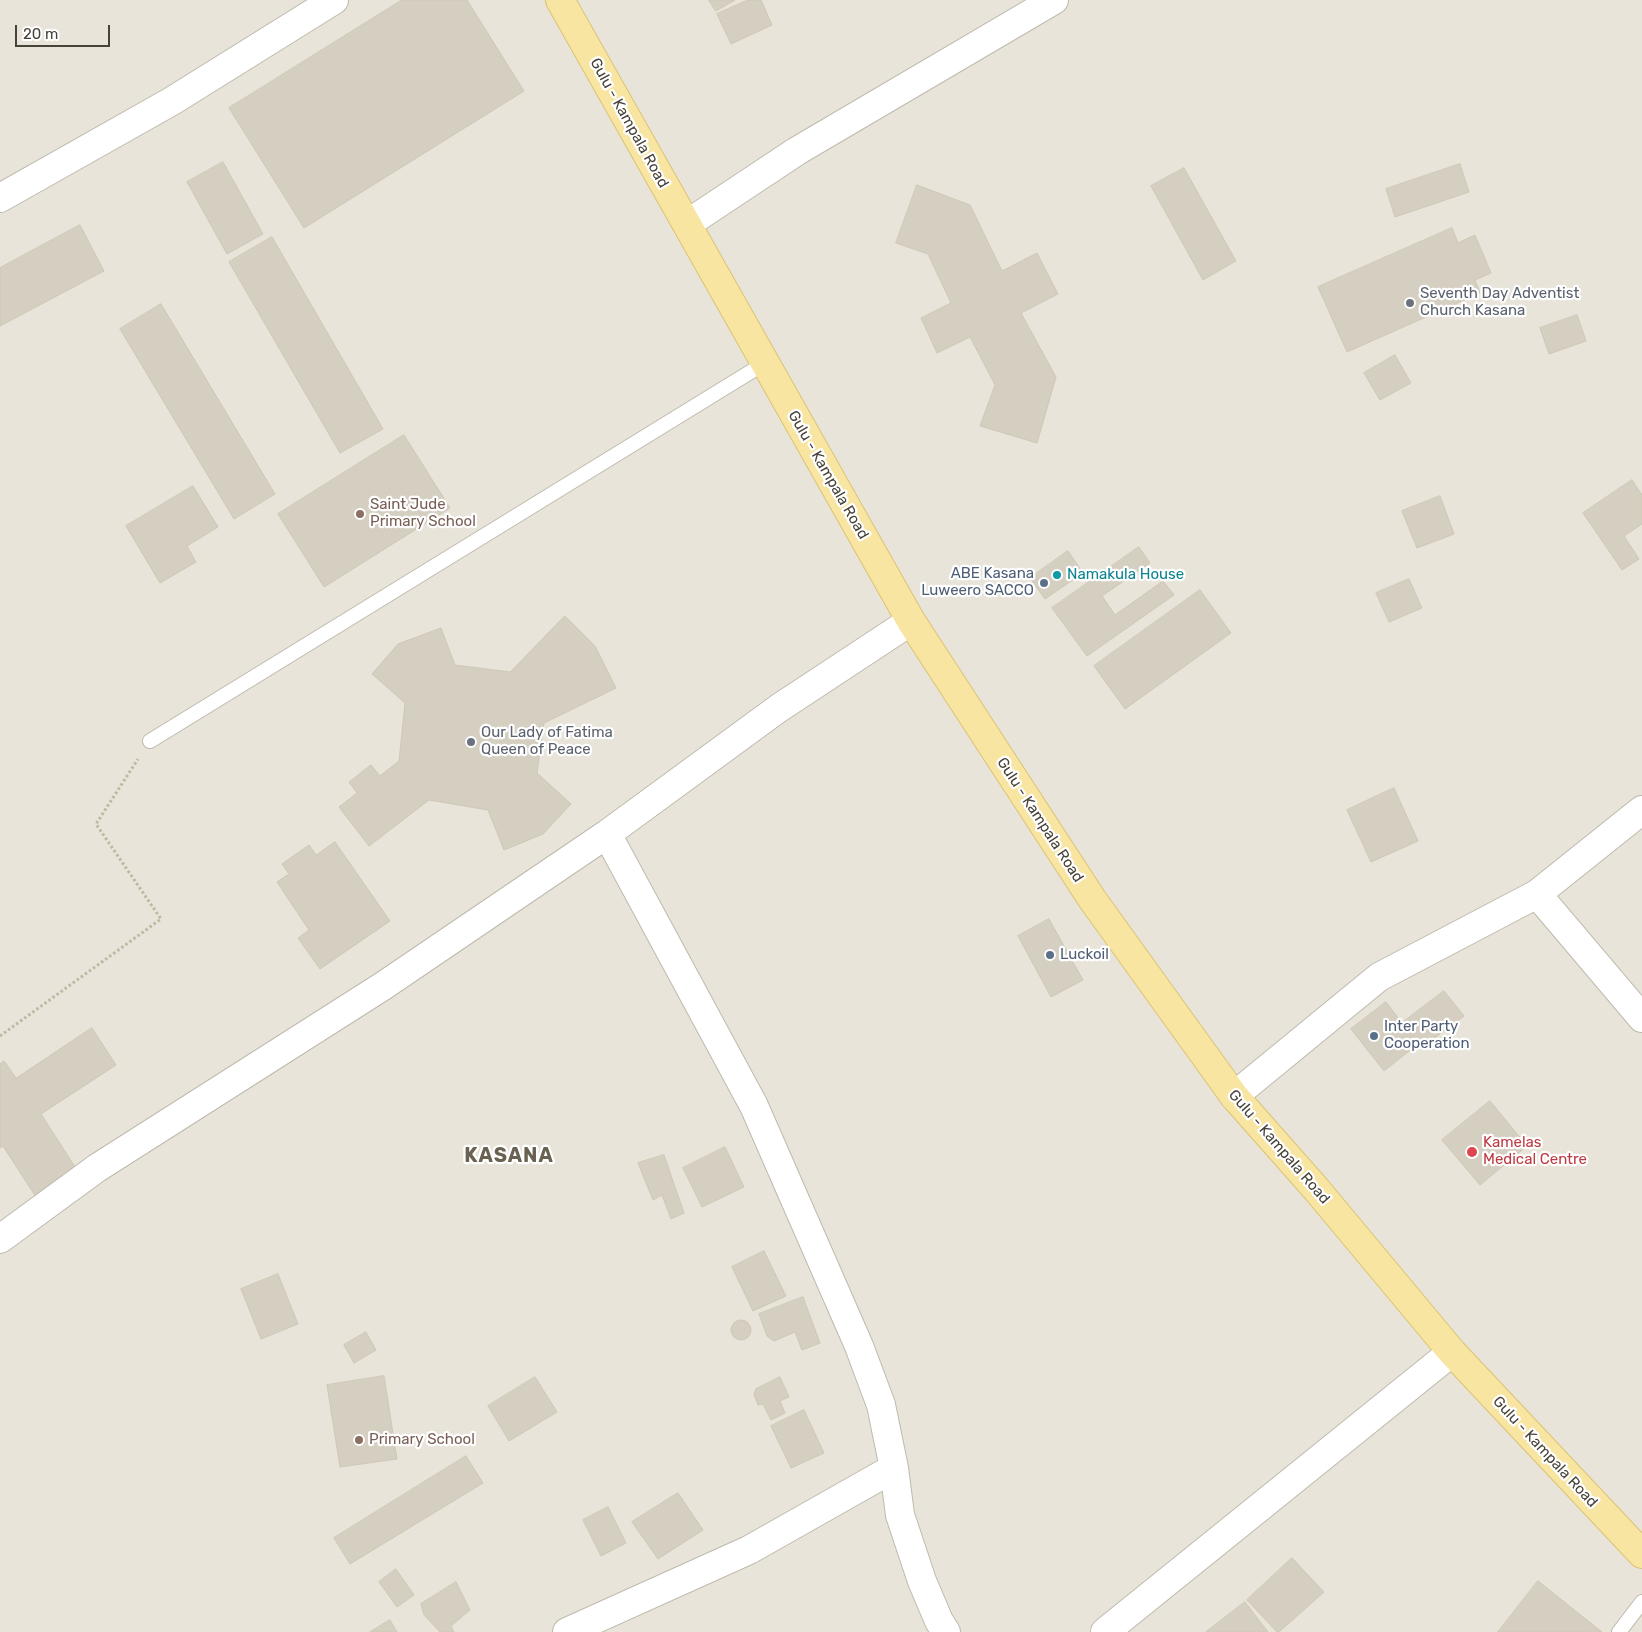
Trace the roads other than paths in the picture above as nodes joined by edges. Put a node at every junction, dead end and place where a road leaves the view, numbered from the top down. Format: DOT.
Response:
graph roads {
  1 [pos="334,0"];
  2 [pos="560,0"];
  3 [pos="1054,0"];
  4 [pos="0,198"];
  5 [pos="686,224"];
  6 [pos="765,363"];
  7 [pos="911,621"];
  8 [pos="150,741"];
  9 [pos="1642,810"];
  10 [pos="607,834"];
  11 [pos="1537,894"];
  12 [pos="1642,1018"];
  13 [pos="1234,1096"];
  14 [pos="0,1240"];
  15 [pos="1452,1352"];
  16 [pos="894,1468"];
  17 [pos="1642,1553"];
  18 [pos="1642,1602"];
  19 [pos="567,1632"];
  20 [pos="946,1632"];
  21 [pos="1105,1632"];
  22 [pos="1619,1632"];
  1 -- 4 [label="street"];
  2 -- 5 [label="main road, Gulu - Kampala Road"];
  3 -- 5 [label="street"];
  5 -- 6 [label="main road, Gulu - Kampala Road"];
  6 -- 7 [label="main road, Gulu - Kampala Road"];
  6 -- 8 [label="lane"];
  7 -- 10 [label="street"];
  7 -- 13 [label="main road, Gulu - Kampala Road"];
  9 -- 11 [label="street"];
  10 -- 14 [label="street"];
  10 -- 16 [label="street"];
  11 -- 12 [label="street"];
  11 -- 13 [label="street"];
  13 -- 15 [label="main road, Gulu - Kampala Road"];
  15 -- 17 [label="main road, Gulu - Kampala Road"];
  15 -- 21 [label="street"];
  16 -- 19 [label="street"];
  16 -- 20 [label="street"];
  18 -- 22 [label="lane"];
}
